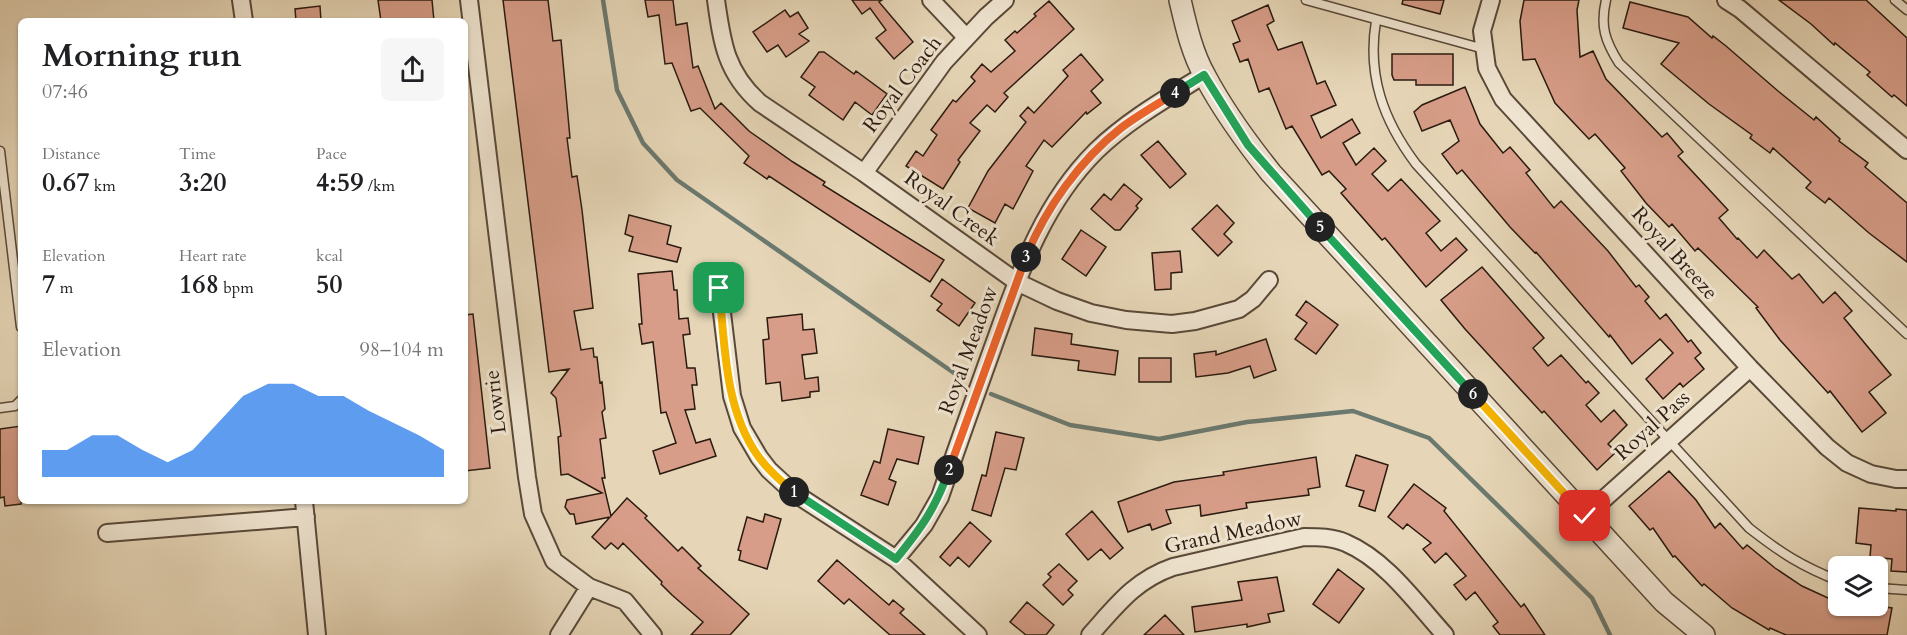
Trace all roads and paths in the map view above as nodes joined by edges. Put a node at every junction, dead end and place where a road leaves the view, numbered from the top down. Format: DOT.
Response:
graph roads {
  1 [pos="241,0"];
  2 [pos="469,0"];
  3 [pos="716,0"];
  4 [pos="932,0"];
  5 [pos="1005,0"];
  6 [pos="1180,0"];
  7 [pos="1306,0"];
  8 [pos="1491,0"];
  9 [pos="1606,0"];
  10 [pos="1726,0"];
  11 [pos="1895,0"];
  12 [pos="1907,10"];
  13 [pos="244,18"];
  14 [pos="1376,21"];
  15 [pos="966,37"];
  16 [pos="1485,50"];
  17 [pos="1204,75"];
  18 [pos="1907,150"];
  19 [pos="0,151"];
  20 [pos="864,173"];
  21 [pos="2,190"];
  22 [pos="1269,280"];
  23 [pos="1017,282"];
  24 [pos="719,288"];
  25 [pos="18,305"];
  26 [pos="1907,334"];
  27 [pos="1750,368"];
  28 [pos="18,403"];
  29 [pos="0,408"];
  30 [pos="1669,440"];
  31 [pos="1907,479"];
  32 [pos="305,509"];
  33 [pos="1585,516"];
  34 [pos="107,533"];
  35 [pos="896,559"];
  36 [pos="1828,577"];
  37 [pos="589,587"];
  38 [pos="1888,589"];
  39 [pos="1907,590"];
  40 [pos="317,635"];
  41 [pos="559,635"];
  42 [pos="653,635"];
  43 [pos="978,635"];
  44 [pos="1090,635"];
  45 [pos="1445,635"];
  46 [pos="1704,635"];
  1 -- 13 [label="street"];
  2 -- 37 [label="street, Lowrie"];
  3 -- 20 [label="street, Royal Creek"];
  4 -- 15 [label="street"];
  5 -- 15 [label="street, Royal Coach"];
  6 -- 17 [label="street"];
  7 -- 14 [label="lane"];
  8 -- 16 [label="street, Royal Breeze"];
  9 -- 26 [label="lane"];
  10 -- 18 [label="street"];
  11 -- 12 [label="lane"];
  14 -- 16 [label="lane"];
  14 -- 30 [label="lane"];
  15 -- 20 [label="street, Royal Coach"];
  16 -- 27 [label="street, Royal Breeze"];
  17 -- 23 [label="street, Royal Meadow"];
  17 -- 33 [label="street"];
  19 -- 21 [label="lane"];
  20 -- 23 [label="street, Royal Creek"];
  21 -- 25 [label="lane"];
  22 -- 23 [label="street, Royal Creek"];
  23 -- 35 [label="street, Royal Meadow"];
  24 -- 35 [label="street"];
  27 -- 30 [label="street, Royal Pass"];
  27 -- 31 [label="street, Royal Breeze"];
  28 -- 29 [label="lane"];
  30 -- 33 [label="street, Royal Pass"];
  30 -- 36 [label="lane"];
  32 -- 34 [label="street"];
  32 -- 40 [label="street"];
  33 -- 46 [label="street"];
  35 -- 43 [label="street"];
  37 -- 41 [label="street"];
  37 -- 42 [label="street, Lowrie"];
  38 -- 39 [label="lane"];
  44 -- 45 [label="street, Grand Meadow"];
}
